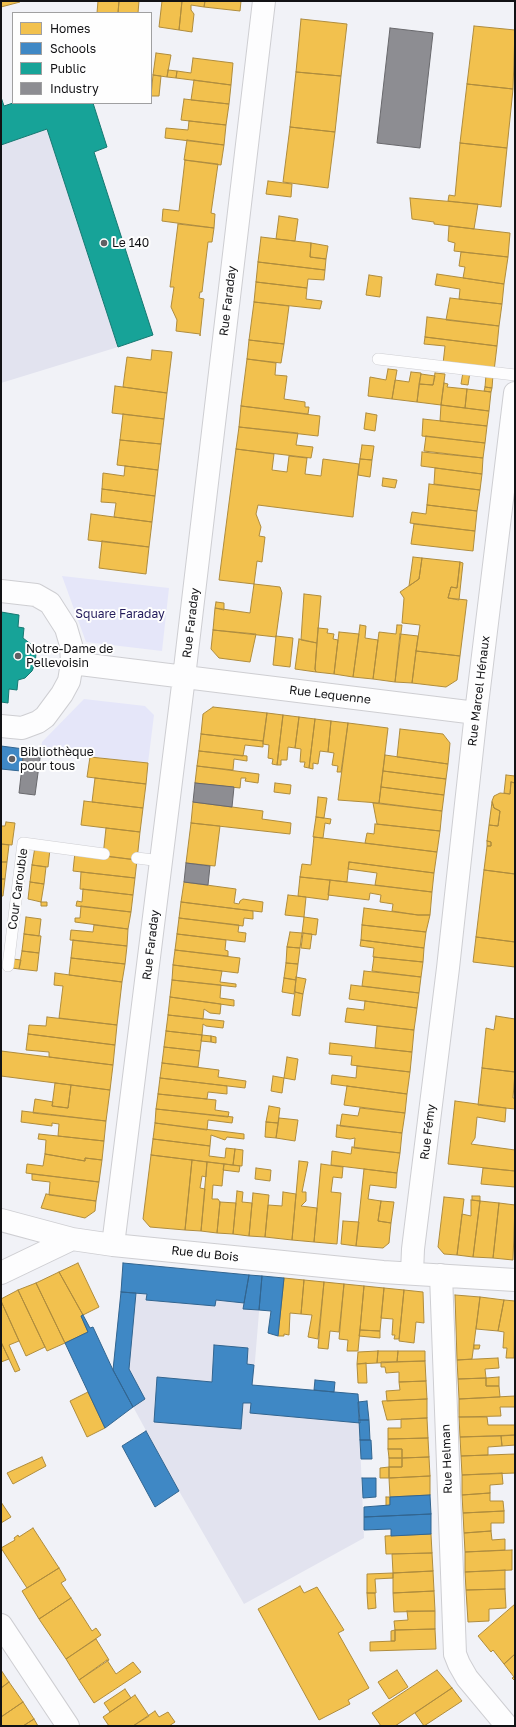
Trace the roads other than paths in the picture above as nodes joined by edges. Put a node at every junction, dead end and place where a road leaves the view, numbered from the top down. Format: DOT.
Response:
graph roads {
  1 [pos="264,1"];
  2 [pos="378,359"];
  3 [pos="515,375"];
  4 [pos="515,393"];
  5 [pos="511,458"];
  6 [pos="1,591"];
  7 [pos="72,663"];
  8 [pos="184,677"];
  9 [pos="476,713"];
  10 [pos="1,726"];
  11 [pos="104,854"];
  12 [pos="137,858"];
  13 [pos="161,861"];
  14 [pos="8,966"];
  15 [pos="445,990"];
  16 [pos="1,1220"];
  17 [pos="72,1239"];
  18 [pos="113,1245"];
  19 [pos="1,1272"];
  20 [pos="412,1273"];
  21 [pos="441,1275"];
  22 [pos="515,1280"];
  23 [pos="1,1625"];
  24 [pos="68,1726"];
  25 [pos="507,1726"];
  1 -- 8 [label="street, Rue Faraday"];
  2 -- 3 [label="lane"];
  4 -- 5 [label="street, Rue Marcel Hénaux"];
  5 -- 9 [label="street, Rue Marcel Hénaux"];
  6 -- 7 [label="street"];
  7 -- 8 [label="street, Rue Lequenne"];
  7 -- 10 [label="street"];
  8 -- 9 [label="street, Rue Lequenne"];
  8 -- 13 [label="street, Rue Faraday"];
  9 -- 15 [label="street, Rue Marcel Hénaux"];
  11 -- 14 [label="lane, Cour Carouble"];
  12 -- 13 [label="lane"];
  13 -- 18 [label="street, Rue Faraday"];
  15 -- 20 [label="street, Rue Fémy"];
  16 -- 17 [label="street, Rue du Bois"];
  17 -- 18 [label="street, Rue du Bois"];
  17 -- 19 [label="street"];
  18 -- 20 [label="street, Rue du Bois"];
  20 -- 21 [label="street, Rue du Bois"];
  21 -- 22 [label="street, Rue du Bois"];
  21 -- 25 [label="street, Rue Helman"];
  23 -- 24 [label="street"];
}
